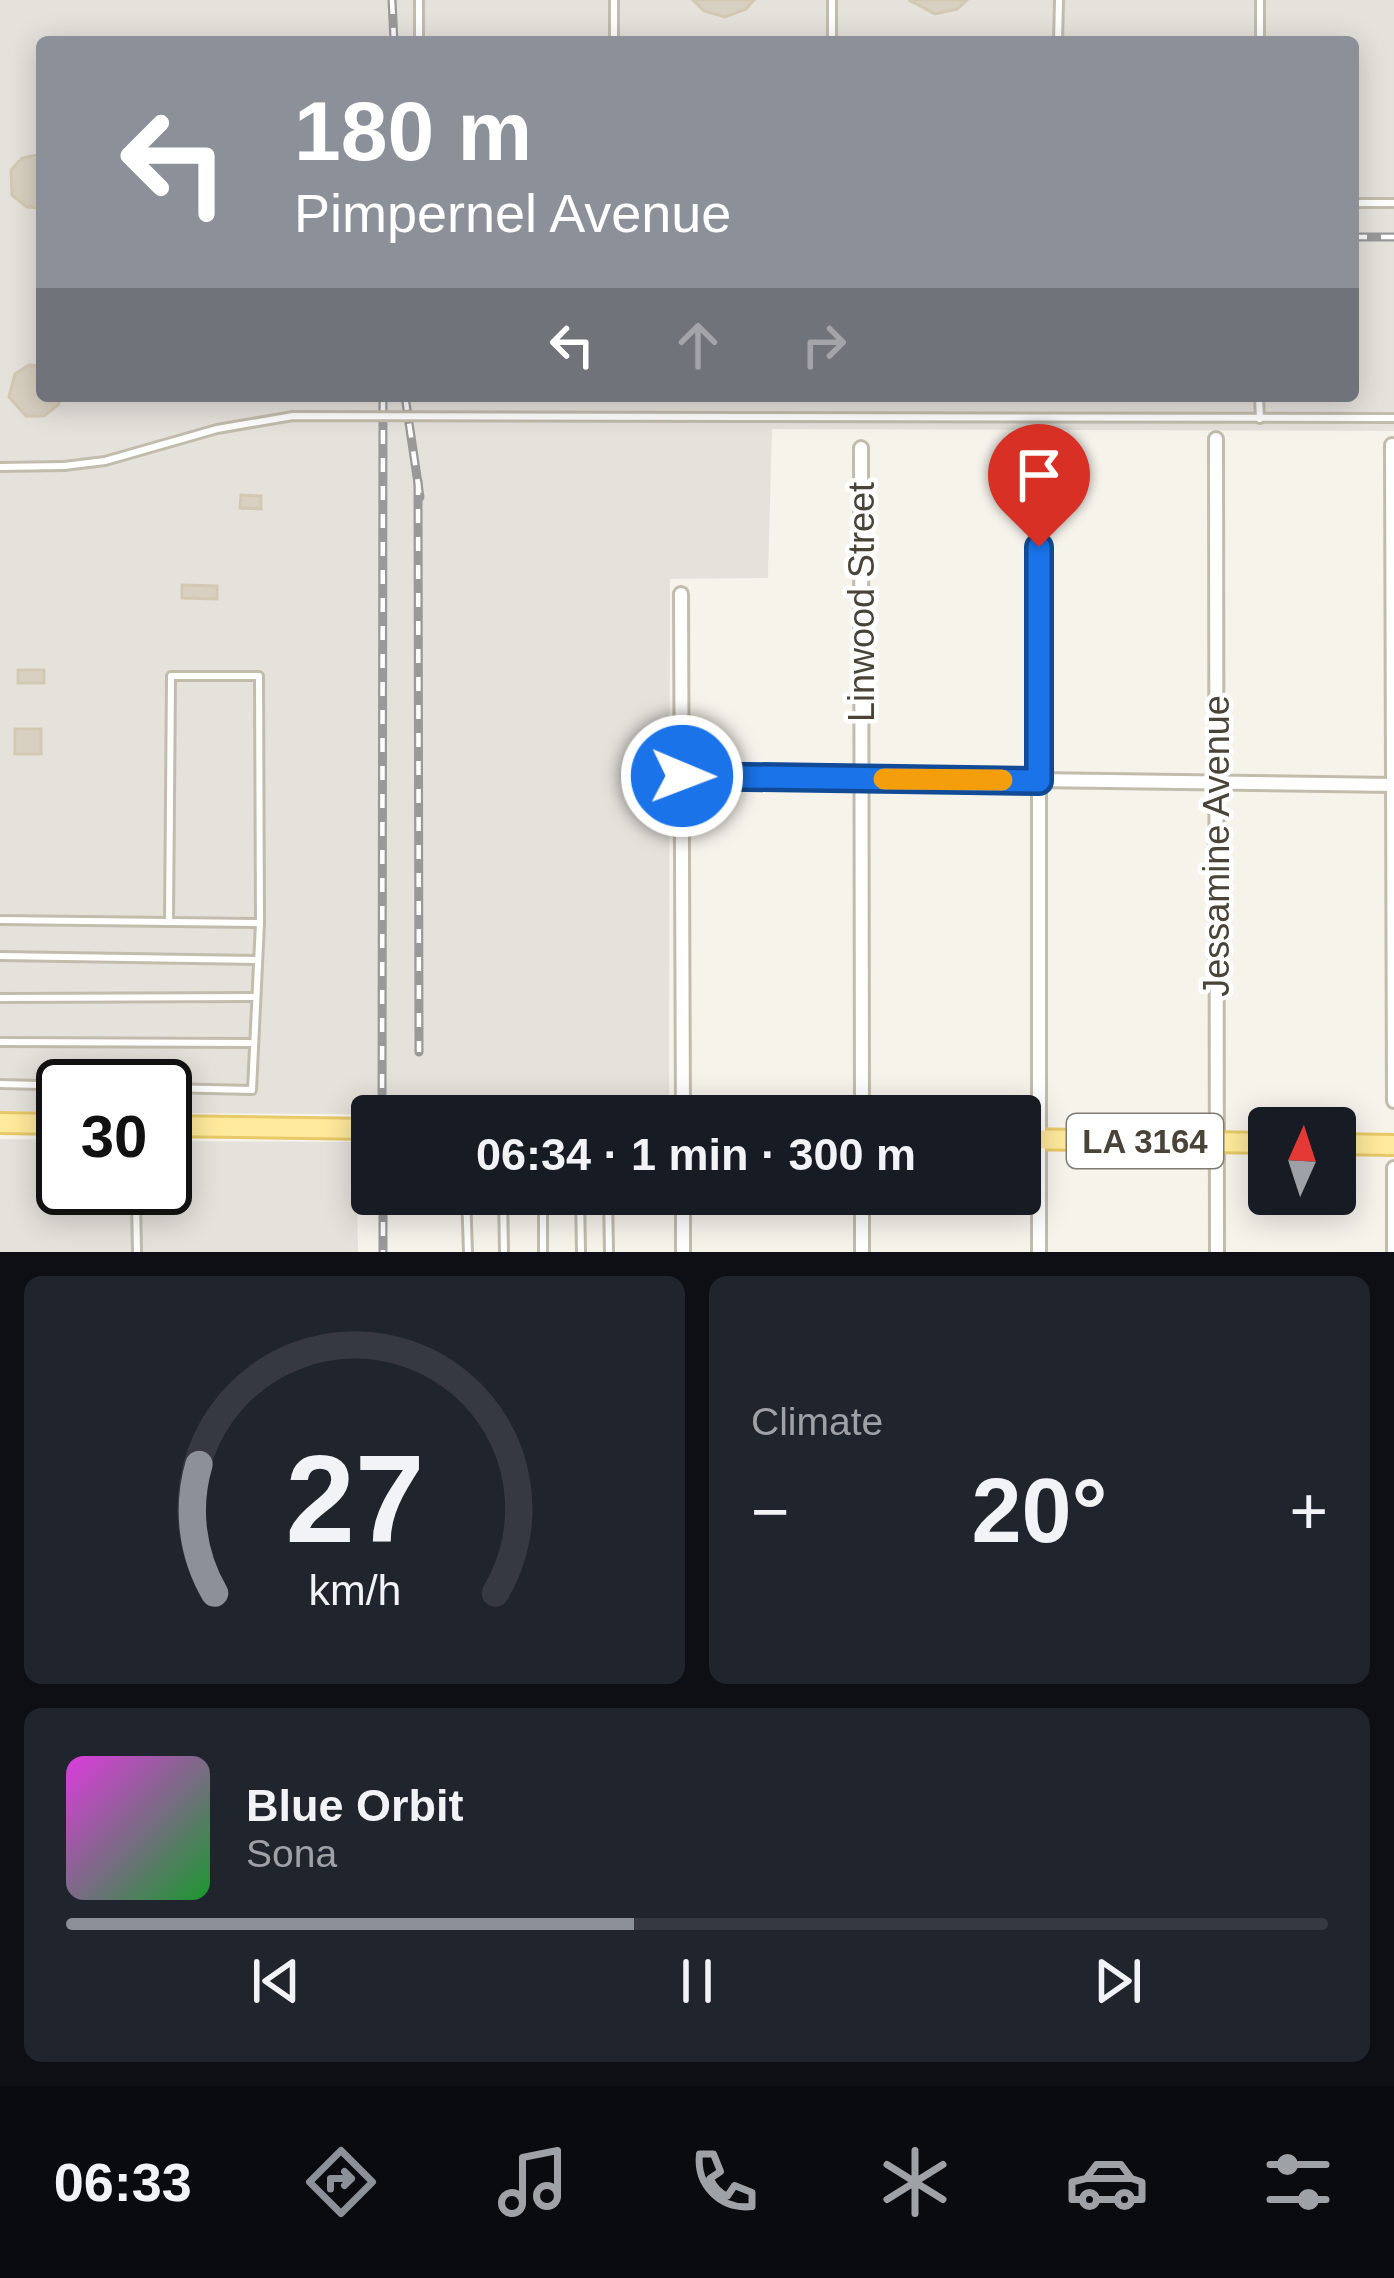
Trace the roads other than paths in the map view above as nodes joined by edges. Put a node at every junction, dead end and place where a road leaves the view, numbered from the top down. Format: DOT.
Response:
graph roads {
  1 [pos="419,0"];
  2 [pos="614,0"];
  3 [pos="832,0"];
  4 [pos="1059,0"];
  5 [pos="1260,0"];
  6 [pos="419,36"];
  7 [pos="614,36"];
  8 [pos="832,36"];
  9 [pos="1058,36"];
  10 [pos="1260,36"];
  11 [pos="1359,203"];
  12 [pos="1394,203"];
  13 [pos="1259,402"];
  14 [pos="1394,418"];
  15 [pos="1260,419"];
  16 [pos="1216,440"];
  17 [pos="1392,445"];
  18 [pos="861,448"];
  19 [pos="1039,453"];
  20 [pos="0,467"];
  21 [pos="681,594"];
  22 [pos="682,776"];
  23 [pos="862,779"];
  24 [pos="1039,781"];
  25 [pos="1215,782"];
  26 [pos="1393,785"];
  27 [pos="0,920"];
  28 [pos="169,922"];
  29 [pos="260,923"];
  30 [pos="0,956"];
  31 [pos="258,960"];
  32 [pos="256,997"];
  33 [pos="0,998"];
  34 [pos="0,1042"];
  35 [pos="254,1043"];
  36 [pos="0,1084"];
  37 [pos="36,1085"];
  38 [pos="192,1089"];
  39 [pos="683,1095"];
  40 [pos="862,1095"];
  41 [pos="1031,1095"];
  42 [pos="1394,1101"];
  43 [pos="0,1124"];
  44 [pos="36,1124"];
  45 [pos="192,1126"];
  46 [pos="351,1129"];
  47 [pos="1041,1139"];
  48 [pos="1217,1142"];
  49 [pos="1248,1143"];
  50 [pos="1356,1144"];
  51 [pos="1394,1144"];
  52 [pos="1394,1168"];
  53 [pos="136,1215"];
  54 [pos="467,1215"];
  55 [pos="503,1215"];
  56 [pos="543,1215"];
  57 [pos="580,1215"];
  58 [pos="608,1215"];
  59 [pos="683,1215"];
  60 [pos="862,1215"];
  61 [pos="1036,1215"];
  62 [pos="137,1252"];
  63 [pos="468,1252"];
  64 [pos="504,1252"];
  65 [pos="543,1252"];
  66 [pos="580,1252"];
  67 [pos="609,1252"];
  68 [pos="683,1252"];
  69 [pos="862,1252"];
  70 [pos="1039,1252"];
  71 [pos="1216,1252"];
  72 [pos="1394,1252"];
  1 -- 6 [label="lane"];
  2 -- 7 [label="lane"];
  3 -- 8 [label="lane"];
  4 -- 9 [label="lane"];
  5 -- 10 [label="lane"];
  11 -- 12 [label="lane"];
  13 -- 15 [label="lane"];
  14 -- 15 [label="lane"];
  15 -- 20 [label="lane, bridge"];
  16 -- 25 [label="street, Jessamine Avenue"];
  17 -- 26 [label="street"];
  18 -- 23 [label="street, Linwood Street"];
  19 -- 24 [label="street"];
  21 -- 22 [label="street"];
  22 -- 23 [label="street"];
  22 -- 39 [label="street"];
  23 -- 24 [label="street"];
  23 -- 40 [label="street, Linwood Street"];
  24 -- 25 [label="street"];
  24 -- 41 [label="street"];
  25 -- 26 [label="street"];
  25 -- 48 [label="street, Jessamine Avenue"];
  26 -- 42 [label="street"];
  27 -- 28 [label="lane"];
  28 -- 29 [label="lane"];
  28 -- 29 [label="lane"];
  29 -- 31 [label="lane"];
  30 -- 31 [label="lane"];
  31 -- 32 [label="lane"];
  32 -- 33 [label="lane"];
  32 -- 35 [label="lane"];
  34 -- 35 [label="lane"];
  35 -- 38 [label="lane"];
  36 -- 37 [label="lane"];
  43 -- 44 [label="main road"];
  45 -- 46 [label="main road"];
  47 -- 48 [label="main road, LA 3164"];
  48 -- 49 [label="main road, LA 3164"];
  48 -- 71 [label="street, Jessamine Avenue"];
  50 -- 51 [label="main road"];
  52 -- 72 [label="street"];
  53 -- 62 [label="lane"];
  54 -- 63 [label="lane"];
  55 -- 64 [label="lane"];
  56 -- 65 [label="lane"];
  57 -- 66 [label="lane"];
  58 -- 67 [label="lane"];
  59 -- 68 [label="street"];
  60 -- 69 [label="street"];
  61 -- 70 [label="street"];
}
